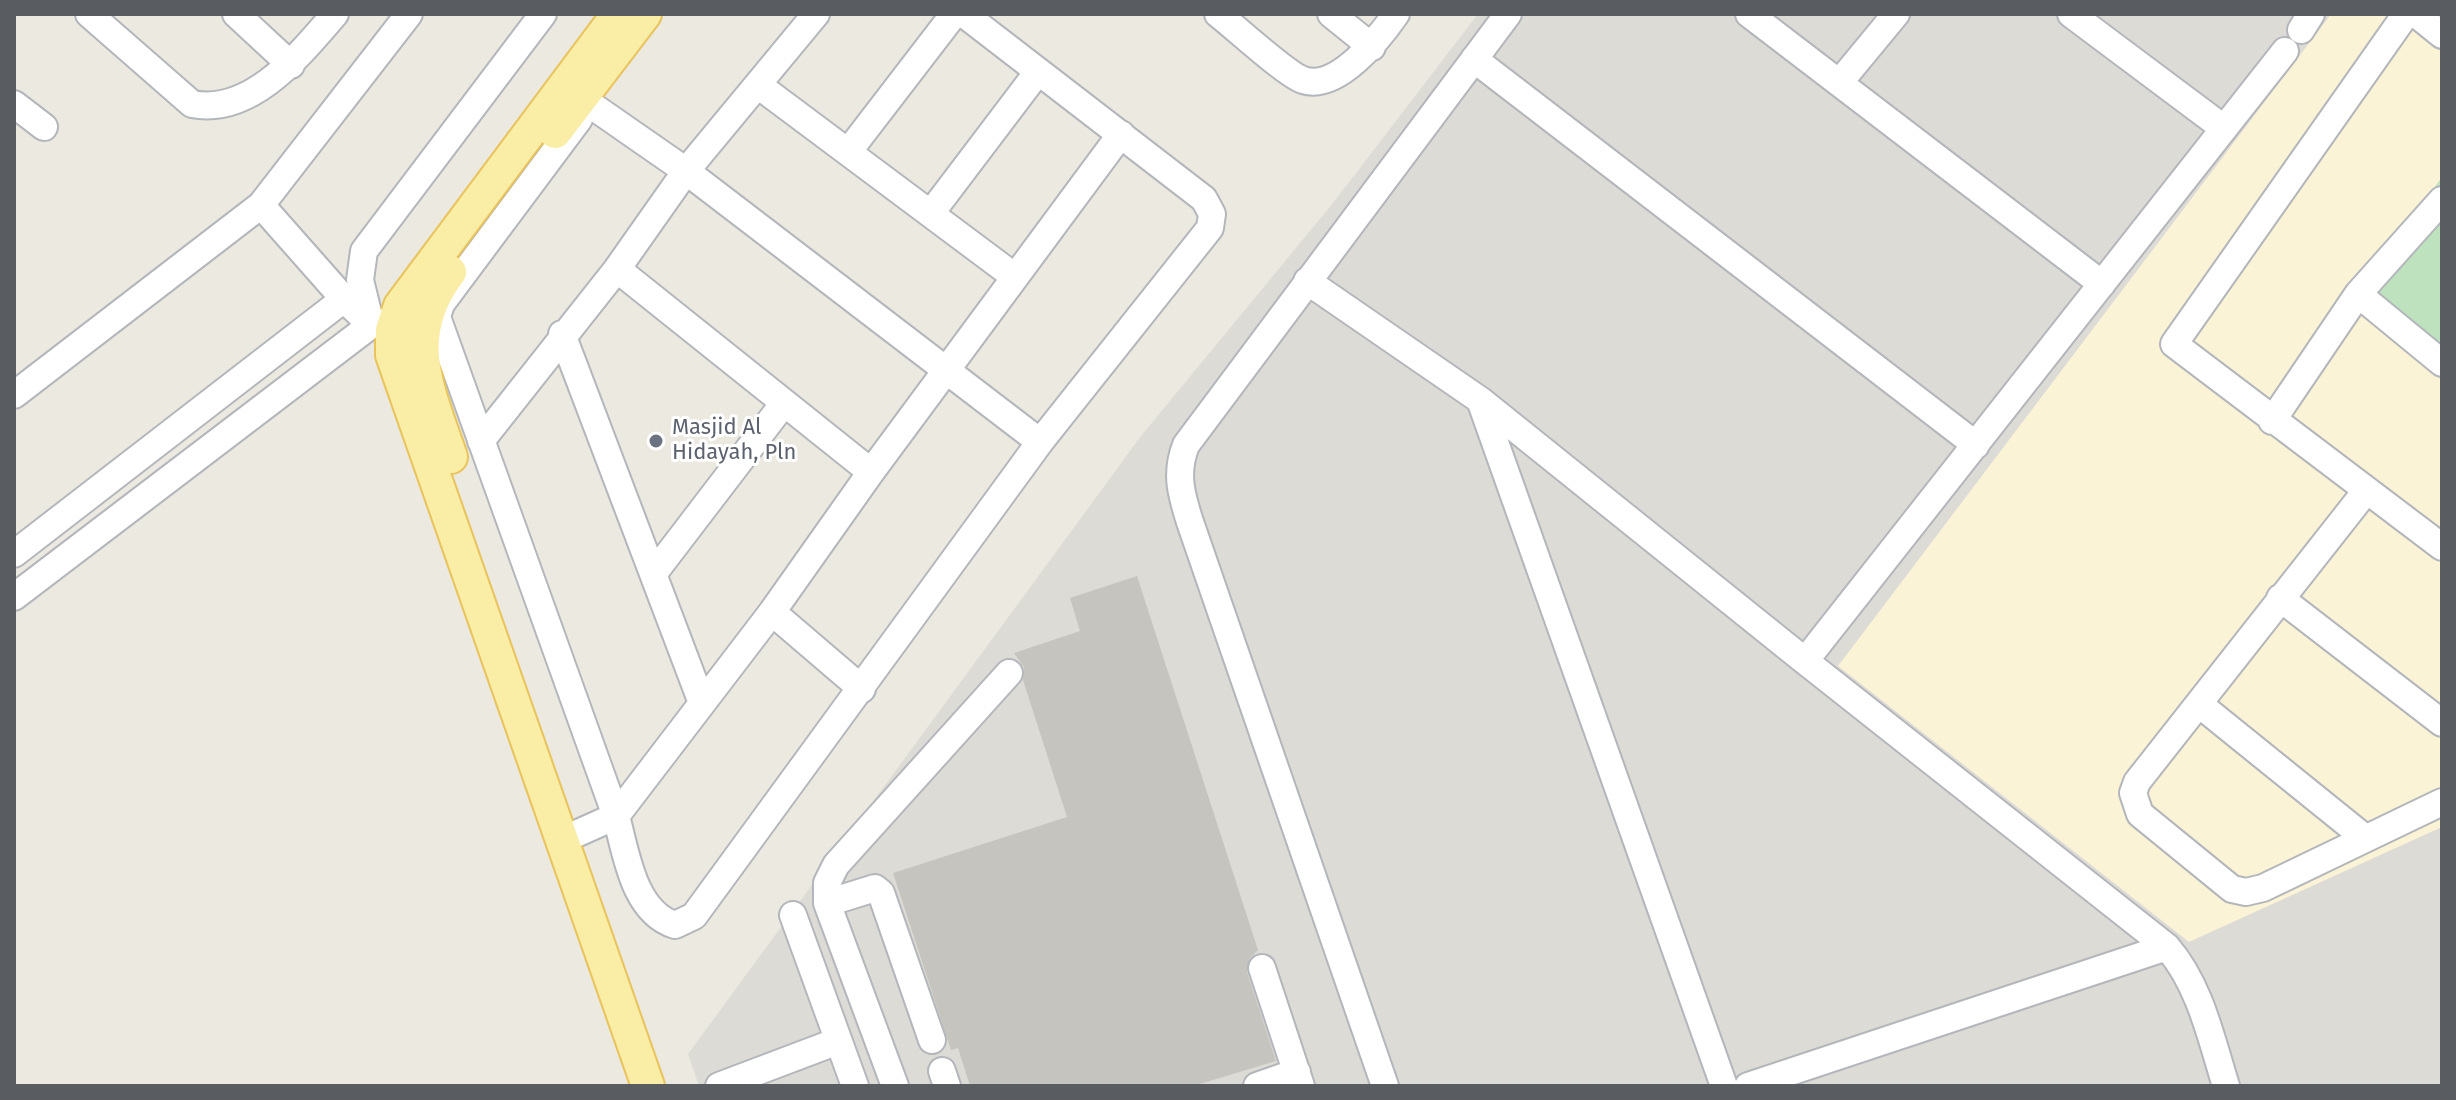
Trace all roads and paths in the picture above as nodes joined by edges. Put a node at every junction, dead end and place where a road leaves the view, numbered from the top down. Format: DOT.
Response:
graph roads {
  1 [pos="89,14"];
  2 [pos="236,14"];
  3 [pos="335,14"];
  4 [pos="409,14"];
  5 [pos="543,14"];
  6 [pos="618,14"];
  7 [pos="645,14"];
  8 [pos="659,14"];
  9 [pos="816,14"];
  10 [pos="954,14"];
  11 [pos="964,14"];
  12 [pos="1218,14"];
  13 [pos="1331,14"];
  14 [pos="1396,14"];
  15 [pos="1508,14"];
  16 [pos="1749,14"];
  17 [pos="1896,14"];
  18 [pos="2071,14"];
  19 [pos="2406,14"];
  20 [pos="2416,14"];
  21 [pos="2442,35"];
  22 [pos="1372,47"];
  23 [pos="2285,51"];
  24 [pos="1474,59"];
  25 [pos="291,65"];
  26 [pos="1037,73"];
  27 [pos="1839,83"];
  28 [pos="758,85"];
  29 [pos="586,101"];
  30 [pos="14,104"];
  31 [pos="44,127"];
  32 [pos="2222,127"];
  33 [pos="1121,134"];
  34 [pos="848,152"];
  35 [pos="686,171"];
  36 [pos="2442,200"];
  37 [pos="261,205"];
  38 [pos="931,213"];
  39 [pos="617,269"];
  40 [pos="1015,277"];
  41 [pos="1307,281"];
  42 [pos="2102,284"];
  43 [pos="2358,294"];
  44 [pos="344,299"];
  45 [pos="382,323"];
  46 [pos="562,334"];
  47 [pos="2442,363"];
  48 [pos="945,371"];
  49 [pos="14,395"];
  50 [pos="1480,400"];
  51 [pos="784,403"];
  52 [pos="2272,421"];
  53 [pos="481,441"];
  54 [pos="1040,442"];
  55 [pos="1976,445"];
  56 [pos="871,472"];
  57 [pos="2366,491"];
  58 [pos="2442,547"];
  59 [pos="14,554"];
  60 [pos="654,573"];
  61 [pos="14,597"];
  62 [pos="2280,598"];
  63 [pos="772,612"];
  64 [pos="1805,661"];
  65 [pos="1009,673"];
  66 [pos="862,689"];
  67 [pos="702,703"];
  68 [pos="2199,704"];
  69 [pos="528,713"];
  70 [pos="2442,723"];
  71 [pos="2442,802"];
  72 [pos="616,816"];
  73 [pos="578,833"];
  74 [pos="2365,838"];
  75 [pos="827,903"];
  76 [pos="793,915"];
  77 [pos="2167,947"];
  78 [pos="1262,968"];
  79 [pos="932,1040"];
  80 [pos="838,1041"];
  81 [pos="1299,1079"];
  82 [pos="648,1086"];
  83 [pos="667,1086"];
  84 [pos="721,1086"];
  85 [pos="855,1086"];
  86 [pos="895,1086"];
  87 [pos="1257,1086"];
  88 [pos="1385,1086"];
  89 [pos="1724,1086"];
  90 [pos="1748,1086"];
  91 [pos="2226,1086"];
  1 -- 25 [label="street"];
  2 -- 25 [label="street"];
  3 -- 25 [label="street"];
  4 -- 37 [label="street"];
  5 -- 45 [label="street"];
  6 -- 45 [label="main road"];
  7 -- 29 [label="main road"];
  8 -- 29 [label="street"];
  9 -- 28 [label="street"];
  10 -- 34 [label="street"];
  11 -- 26 [label="street"];
  12 -- 22 [label="street"];
  13 -- 22 [label="street"];
  14 -- 22 [label="street"];
  15 -- 24 [label="street"];
  16 -- 27 [label="street"];
  17 -- 27 [label="street"];
  18 -- 32 [label="street"];
  19 -- 52 [label="street"];
  20 -- 21 [label="street"];
  23 -- 32 [label="street"];
  24 -- 41 [label="street"];
  24 -- 55 [label="street"];
  26 -- 33 [label="street"];
  26 -- 38 [label="street"];
  27 -- 42 [label="street"];
  28 -- 34 [label="street"];
  28 -- 35 [label="street"];
  29 -- 35 [label="street"];
  29 -- 53 [label="street"];
  29 -- 69 [label="main road"];
  30 -- 31 [label="street"];
  32 -- 42 [label="street"];
  33 -- 40 [label="street"];
  33 -- 54 [label="street"];
  34 -- 38 [label="street"];
  35 -- 39 [label="street"];
  35 -- 48 [label="street"];
  36 -- 43 [label="street"];
  37 -- 44 [label="street"];
  37 -- 49 [label="street"];
  38 -- 40 [label="street"];
  39 -- 46 [label="street"];
  39 -- 51 [label="street"];
  40 -- 48 [label="street"];
  41 -- 50 [label="street"];
  41 -- 88 [label="street"];
  42 -- 55 [label="street"];
  43 -- 47 [label="street"];
  43 -- 52 [label="street"];
  44 -- 45 [label="street"];
  44 -- 59 [label="street"];
  45 -- 61 [label="street"];
  45 -- 69 [label="main road"];
  46 -- 53 [label="street"];
  46 -- 60 [label="street"];
  48 -- 54 [label="street"];
  48 -- 56 [label="street"];
  50 -- 64 [label="street"];
  50 -- 89 [label="street"];
  51 -- 56 [label="street"];
  51 -- 60 [label="street"];
  52 -- 57 [label="street"];
  53 -- 72 [label="street"];
  54 -- 66 [label="street"];
  55 -- 64 [label="street"];
  56 -- 63 [label="street"];
  57 -- 58 [label="street"];
  57 -- 62 [label="street"];
  60 -- 67 [label="street"];
  62 -- 68 [label="street"];
  62 -- 70 [label="street"];
  63 -- 66 [label="street"];
  63 -- 67 [label="street"];
  64 -- 77 [label="street"];
  65 -- 75 [label="street"];
  66 -- 72 [label="street"];
  67 -- 72 [label="street"];
  68 -- 74 [label="street"];
  68 -- 74 [label="street"];
  69 -- 73 [label="main road"];
  69 -- 82 [label="main road"];
  71 -- 74 [label="street"];
  72 -- 73 [label="street"];
  73 -- 83 [label="main road"];
  75 -- 79 [label="street"];
  75 -- 86 [label="street"];
  76 -- 80 [label="street"];
  77 -- 90 [label="street"];
  77 -- 91 [label="street"];
  78 -- 81 [label="street"];
  80 -- 84 [label="street"];
  80 -- 85 [label="street"];
  81 -- 87 [label="street"];
}
